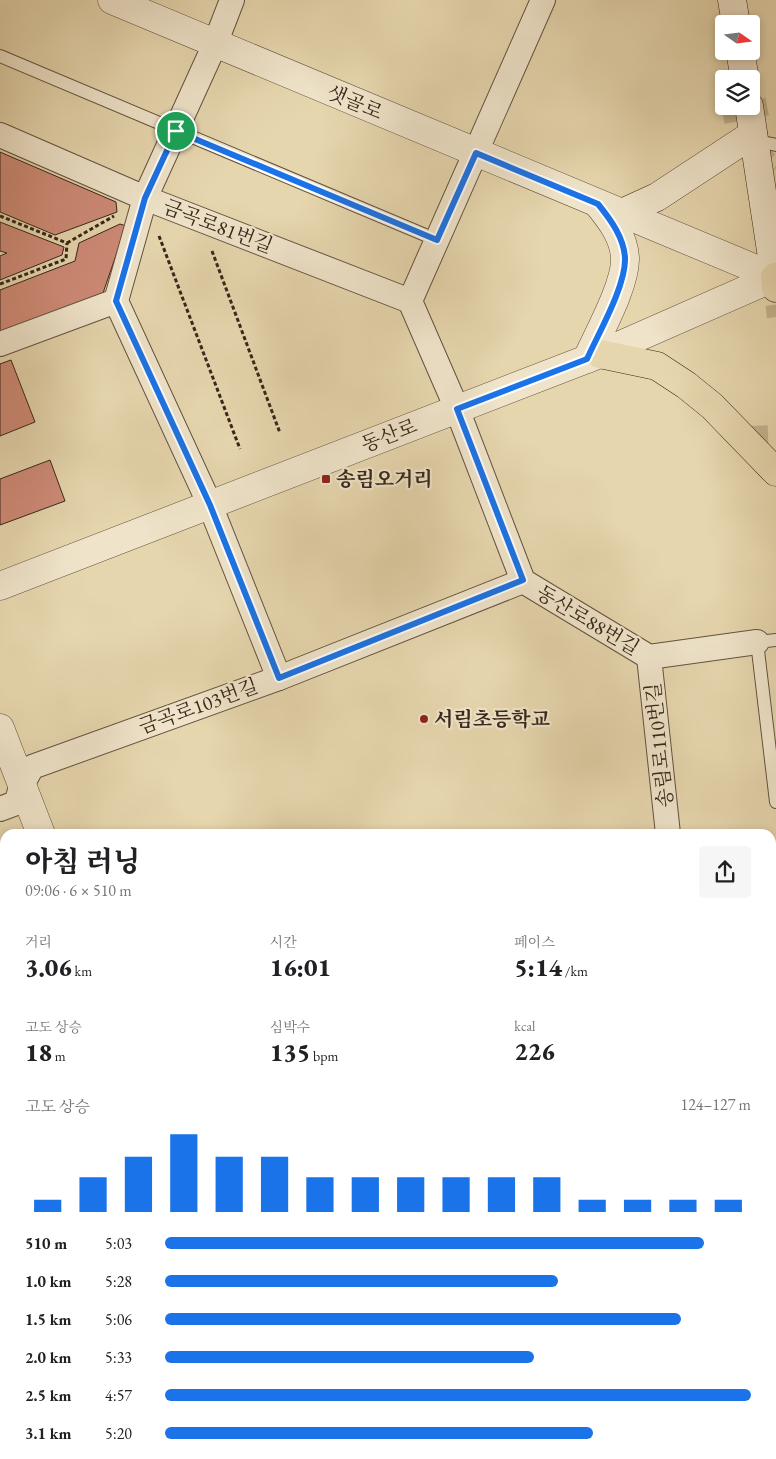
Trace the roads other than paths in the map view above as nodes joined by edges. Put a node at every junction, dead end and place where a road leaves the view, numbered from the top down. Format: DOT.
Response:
graph roads {
  1 [pos="112,0"];
  2 [pos="232,0"];
  3 [pos="543,0"];
  4 [pos="732,0"];
  5 [pos="734,15"];
  6 [pos="216,44"];
  7 [pos="0,56"];
  8 [pos="753,115"];
  9 [pos="176,131"];
  10 [pos="0,135"];
  11 [pos="767,144"];
  12 [pos="476,153"];
  13 [pos="145,198"];
  14 [pos="610,208"];
  15 [pos="437,240"];
  16 [pos="776,281"];
  17 [pos="116,301"];
  18 [pos="410,301"];
  19 [pos="0,344"];
  20 [pos="593,356"];
  21 [pos="457,409"];
  22 [pos="776,472"];
  23 [pos="210,505"];
  24 [pos="523,580"];
  25 [pos="0,586"];
  26 [pos="767,641"];
  27 [pos="649,657"];
  28 [pos="279,678"];
  29 [pos="0,728"];
  30 [pos="22,786"];
  31 [pos="776,802"];
  32 [pos="0,810"];
  33 [pos="39,829"];
  34 [pos="667,829"];
  1 -- 6 [label="street, 샛골로"];
  2 -- 6 [label="street"];
  3 -- 12 [label="street"];
  4 -- 5 [label="street"];
  6 -- 9 [label="street"];
  6 -- 12 [label="street, 샛골로"];
  7 -- 9 [label="lane"];
  8 -- 11 [label="street"];
  9 -- 13 [label="street"];
  9 -- 15 [label="lane"];
  10 -- 13 [label="street, 금곡로81번길"];
  11 -- 14 [label="street"];
  11 -- 16 [label="street"];
  12 -- 14 [label="street, 샛골로"];
  12 -- 15 [label="street"];
  13 -- 17 [label="street"];
  13 -- 18 [label="street, 금곡로81번길"];
  14 -- 16 [label="street, 샛골로"];
  14 -- 20 [label="street"];
  15 -- 18 [label="street"];
  16 -- 20 [label="street, 동산로"];
  17 -- 19 [label="street"];
  17 -- 23 [label="street"];
  18 -- 21 [label="street, 동산로88번길"];
  20 -- 21 [label="street, 동산로"];
  20 -- 22 [label="main road"];
  21 -- 23 [label="street, 동산로"];
  21 -- 24 [label="street, 동산로88번길"];
  23 -- 25 [label="street, 동산로"];
  23 -- 28 [label="street"];
  24 -- 27 [label="street, 동산로88번길"];
  24 -- 28 [label="street, 금곡로103번길"];
  26 -- 27 [label="street, 동산로88번길"];
  26 -- 31 [label="lane"];
  27 -- 34 [label="street, 송림로110번길"];
  28 -- 30 [label="street, 금곡로103번길"];
  29 -- 30 [label="street"];
  30 -- 32 [label="street, 금곡로103번길"];
  30 -- 33 [label="street"];
}
